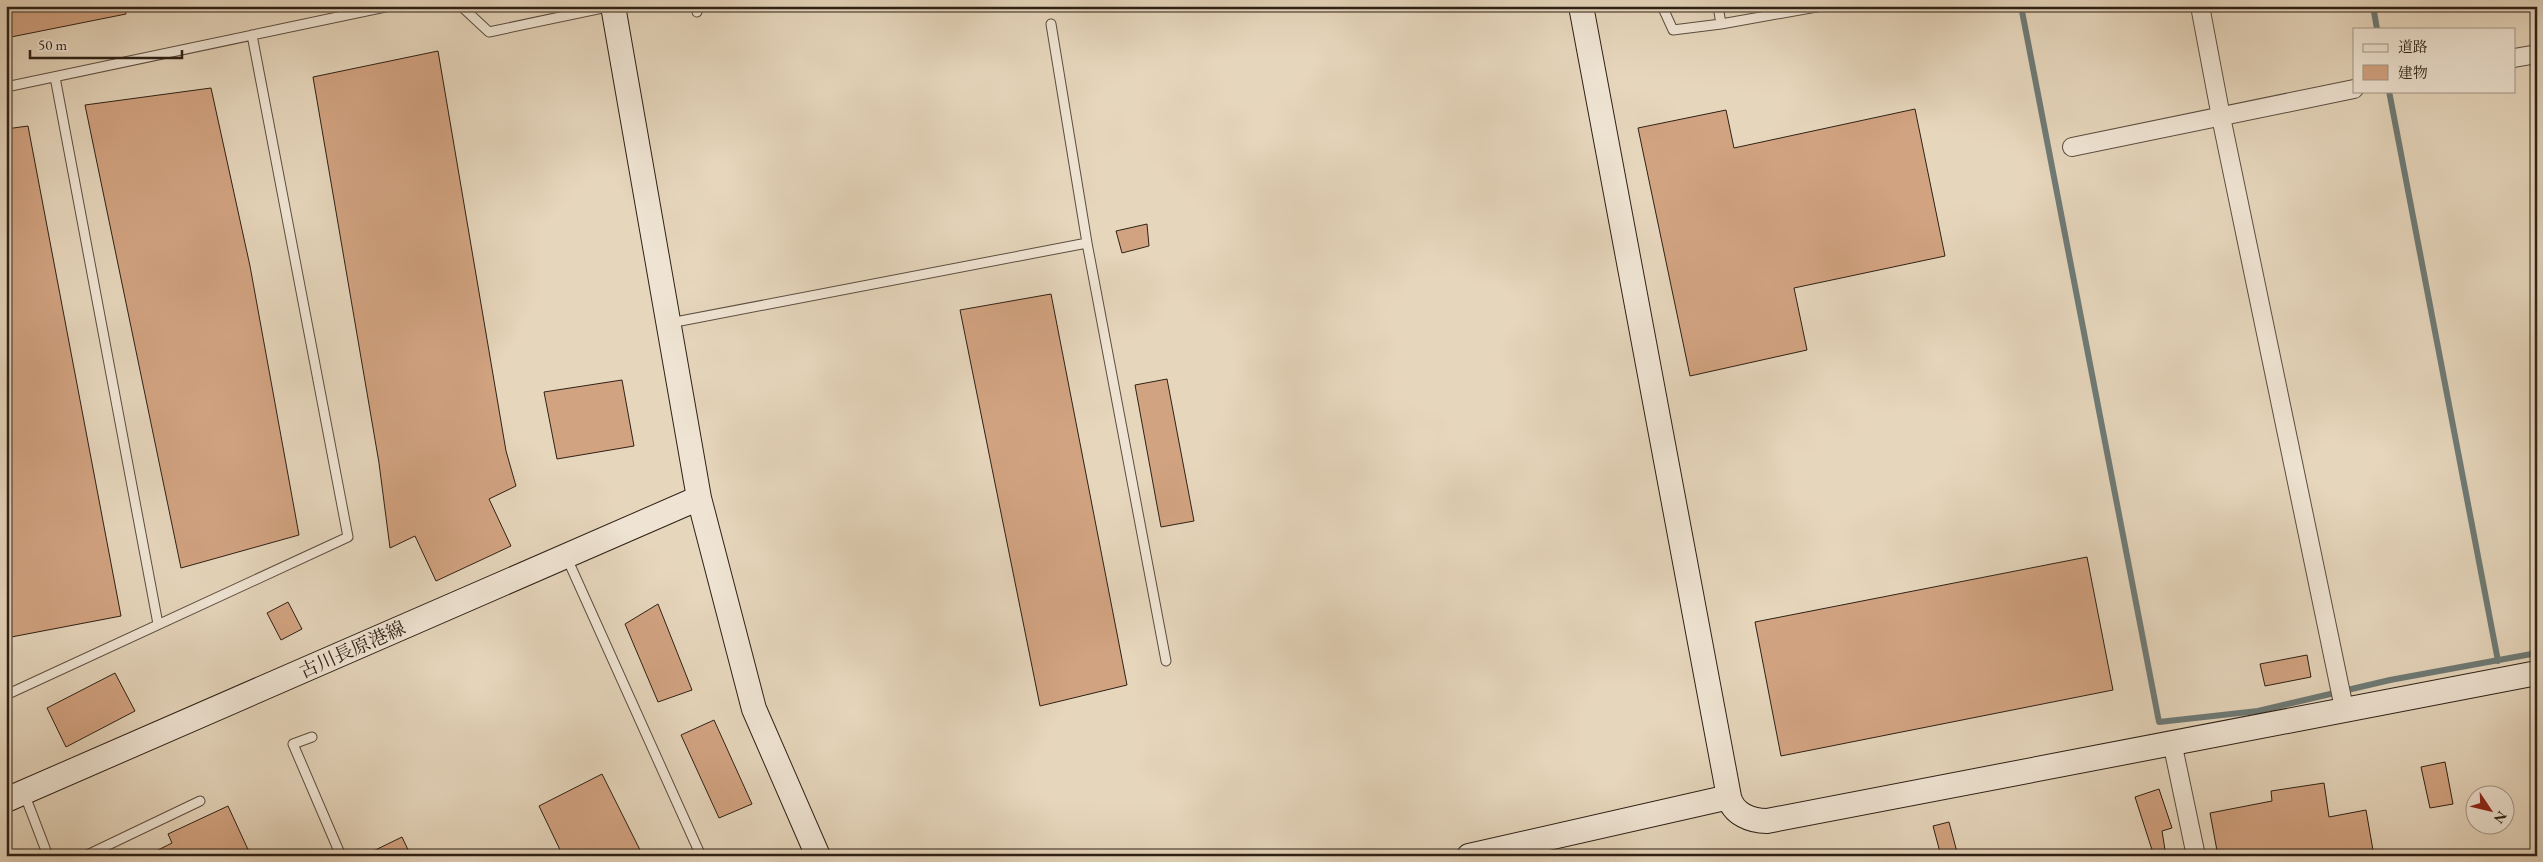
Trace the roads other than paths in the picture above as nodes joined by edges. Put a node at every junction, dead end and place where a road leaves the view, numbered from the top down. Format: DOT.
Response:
graph roads {
  1 [pos="390,6"];
  2 [pos="461,6"];
  3 [pos="613,6"];
  4 [pos="1581,6"];
  5 [pos="1662,6"];
  6 [pos="1718,6"];
  7 [pos="1822,6"];
  8 [pos="2200,6"];
  9 [pos="1051,24"];
  10 [pos="1721,24"];
  11 [pos="252,35"];
  12 [pos="2537,54"];
  13 [pos="2516,58"];
  14 [pos="55,76"];
  15 [pos="6,87"];
  16 [pos="2353,89"];
  17 [pos="2220,117"];
  18 [pos="2072,147"];
  19 [pos="1087,243"];
  20 [pos="668,323"];
  21 [pos="699,498"];
  22 [pos="566,556"];
  23 [pos="158,624"];
  24 [pos="1166,661"];
  25 [pos="2537,673"];
  26 [pos="6,695"];
  27 [pos="2342,704"];
  28 [pos="312,737"];
  29 [pos="2172,742"];
  30 [pos="15,796"];
  31 [pos="1728,798"];
  32 [pos="200,801"];
  33 [pos="48,856"];
  34 [pos="85,856"];
  35 [pos="341,856"];
  36 [pos="701,856"];
  37 [pos="818,856"];
  38 [pos="1469,856"];
  39 [pos="2196,856"];
  1 -- 11 [label="lane"];
  2 -- 3 [label="lane"];
  3 -- 20 [label="street"];
  4 -- 31 [label="street"];
  5 -- 10 [label="lane"];
  6 -- 10 [label="lane"];
  7 -- 10 [label="lane"];
  8 -- 17 [label="street"];
  9 -- 19 [label="lane"];
  11 -- 14 [label="lane"];
  11 -- 23 [label="lane"];
  12 -- 13 [label="street"];
  14 -- 15 [label="lane"];
  14 -- 23 [label="lane"];
  16 -- 17 [label="street"];
  17 -- 18 [label="street"];
  17 -- 27 [label="street"];
  19 -- 20 [label="lane"];
  19 -- 24 [label="lane"];
  20 -- 21 [label="street"];
  21 -- 22 [label="street, 古川長原港線"];
  21 -- 37 [label="street"];
  22 -- 30 [label="street, 古川長原港線"];
  22 -- 36 [label="lane"];
  23 -- 26 [label="lane"];
  25 -- 27 [label="street"];
  27 -- 29 [label="street"];
  28 -- 35 [label="lane"];
  29 -- 31 [label="street"];
  29 -- 39 [label="street"];
  30 -- 33 [label="lane"];
  31 -- 38 [label="street"];
  32 -- 34 [label="lane"];
}
